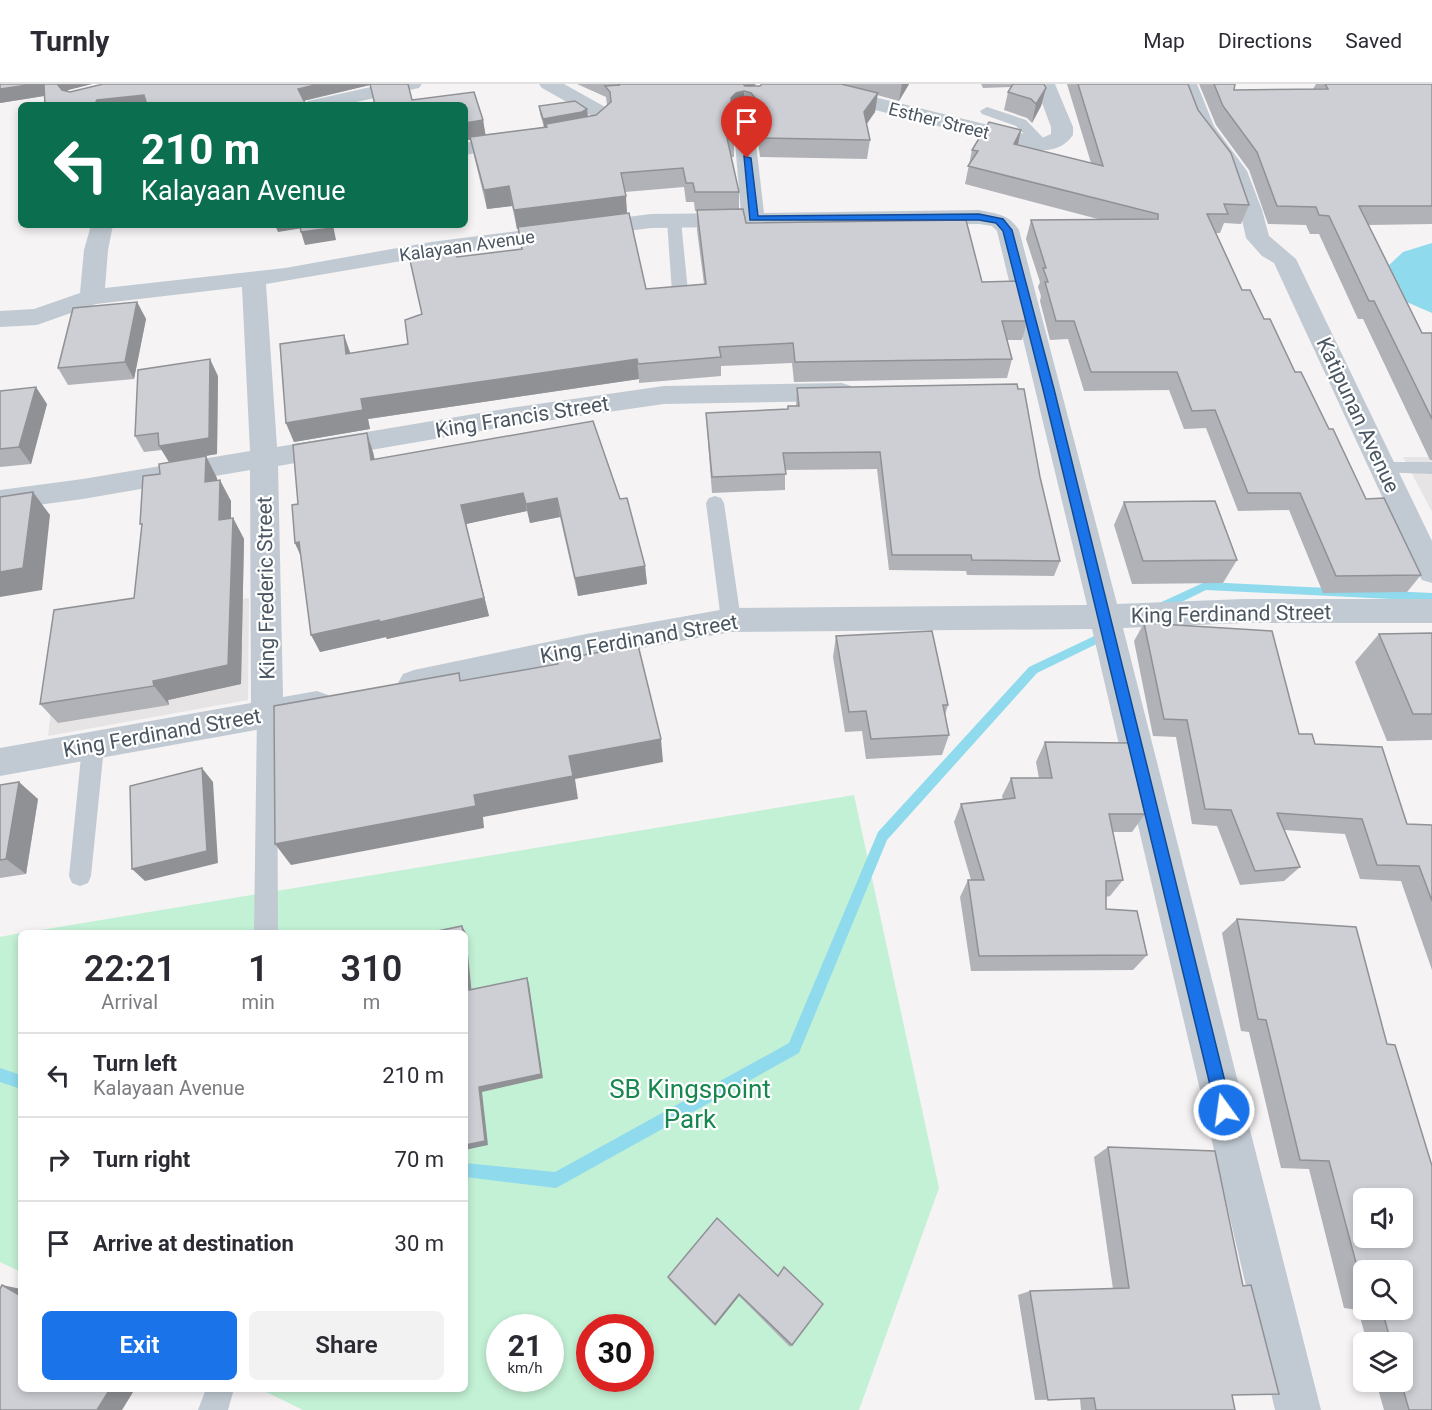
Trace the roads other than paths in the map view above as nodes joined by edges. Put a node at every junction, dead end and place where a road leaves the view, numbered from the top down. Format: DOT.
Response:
graph roads {
  1 [pos="412,84"];
  2 [pos="549,84"];
  3 [pos="797,84"];
  4 [pos="1045,84"];
  5 [pos="1187,84"];
  6 [pos="329,102"];
  7 [pos="987,111"];
  8 [pos="743,118"];
  9 [pos="1043,145"];
  10 [pos="468,148"];
  11 [pos="753,218"];
  12 [pos="674,221"];
  13 [pos="101,228"];
  14 [pos="254,280"];
  15 [pos="680,292"];
  16 [pos="92,297"];
  17 [pos="0,319"];
  18 [pos="862,392"];
  19 [pos="264,460"];
  20 [pos="1383,468"];
  21 [pos="1432,468"];
  22 [pos="0,500"];
  23 [pos="716,503"];
  24 [pos="1432,572"];
  25 [pos="1432,611"];
  26 [pos="1103,617"];
  27 [pos="731,620"];
  28 [pos="392,688"];
  29 [pos="346,698"];
  30 [pos="267,715"];
  31 [pos="93,747"];
  32 [pos="0,762"];
  33 [pos="80,876"];
  34 [pos="266,930"];
  35 [pos="219,1392"];
  36 [pos="213,1410"];
  37 [pos="1298,1410"];
  1 -- 6 [label="street"];
  2 -- 10 [label="street"];
  3 -- 9 [label="street, Esther Street"];
  4 -- 9 [label="street"];
  5 -- 20 [label="street, Katipunan Avenue"];
  7 -- 9 [label="lane"];
  8 -- 11 [label="street"];
  11 -- 12 [label="street, Kalayaan Avenue"];
  11 -- 26 [label="street, Kalayaan Avenue"];
  12 -- 14 [label="street, Kalayaan Avenue"];
  12 -- 15 [label="lane"];
  13 -- 16 [label="street"];
  14 -- 16 [label="street, Kalayaan Avenue"];
  14 -- 19 [label="street, King Frederic Street"];
  16 -- 17 [label="street, Kalayaan Avenue"];
  18 -- 19 [label="street, King Francis Street"];
  19 -- 22 [label="street, King Francis Street"];
  19 -- 30 [label="street, King Frederic Street"];
  20 -- 21 [label="lane"];
  20 -- 24 [label="street, Katipunan Avenue"];
  23 -- 27 [label="lane"];
  25 -- 26 [label="street, King Ferdinand Street"];
  26 -- 27 [label="street, King Ferdinand Street"];
  26 -- 37 [label="street"];
  27 -- 28 [label="street, King Ferdinand Street"];
  29 -- 30 [label="street, King Ferdinand Street"];
  30 -- 31 [label="street, King Ferdinand Street"];
  30 -- 34 [label="lane, King Frederic Street"];
  31 -- 32 [label="street, King Ferdinand Street"];
  31 -- 33 [label="lane"];
  35 -- 36 [label="lane"];
}
